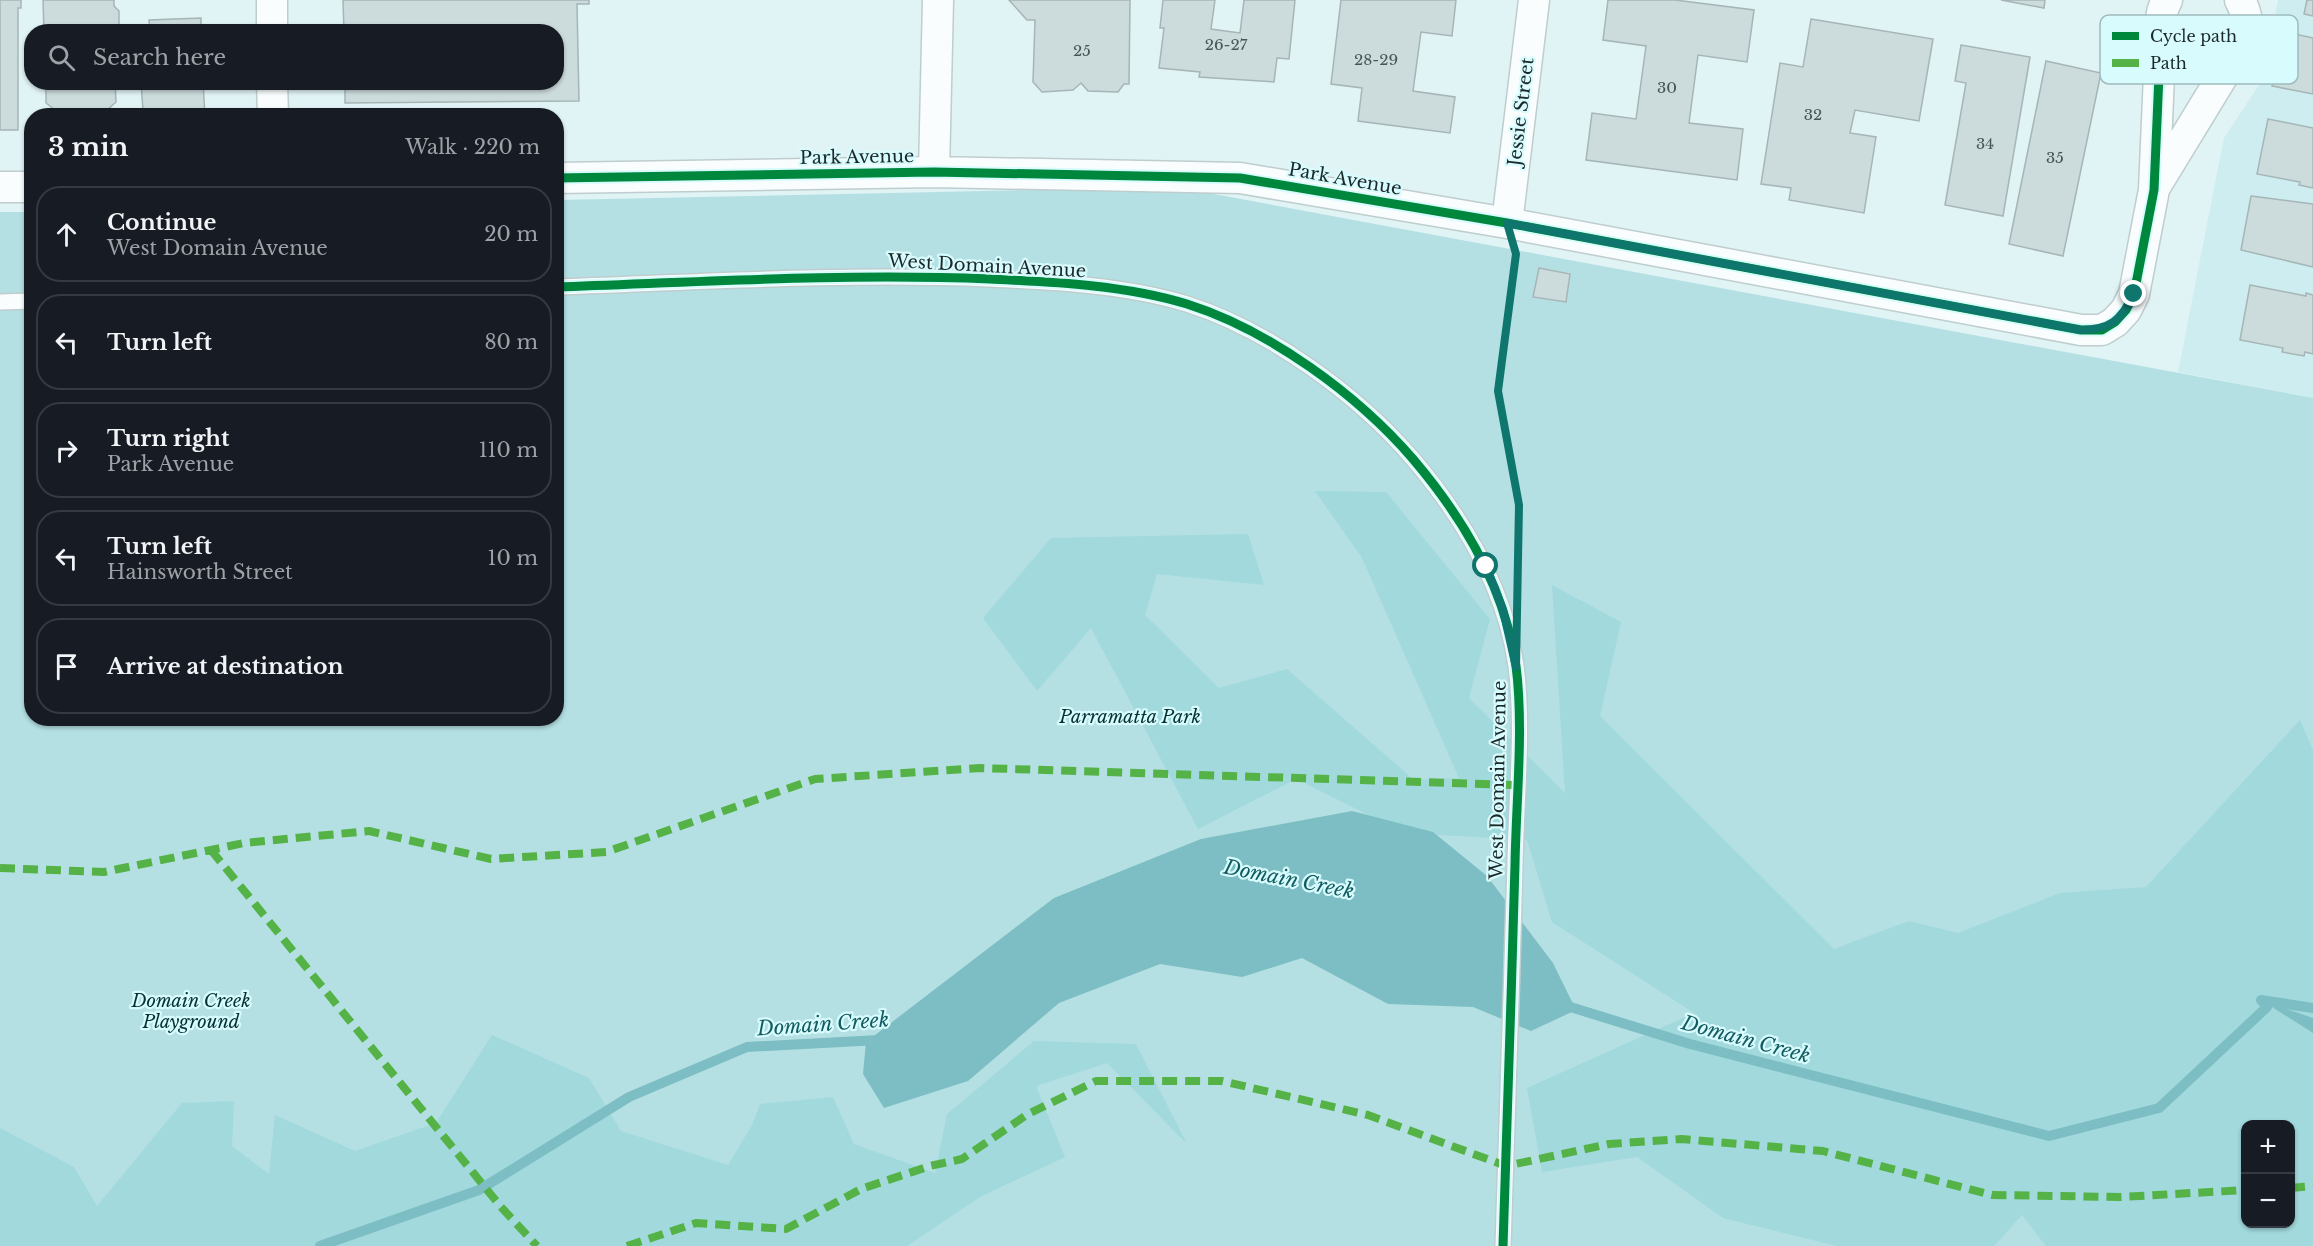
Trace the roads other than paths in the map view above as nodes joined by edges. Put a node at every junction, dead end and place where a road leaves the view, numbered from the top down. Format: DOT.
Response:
graph roads {
  1 [pos="272,0"];
  2 [pos="938,0"];
  3 [pos="1534,0"];
  4 [pos="272,24"];
  5 [pos="2160,84"];
  6 [pos="2218,84"];
  7 [pos="272,90"];
  8 [pos="273,108"];
  9 [pos="934,172"];
  10 [pos="564,178"];
  11 [pos="24,187"];
  12 [pos="0,188"];
  13 [pos="2154,190"];
  14 [pos="1507,223"];
  15 [pos="564,287"];
  16 [pos="24,301"];
  17 [pos="0,302"];
  18 [pos="1503,1246"];
  1 -- 4 [label="street"];
  2 -- 9 [label="street"];
  3 -- 14 [label="street, Jessie Street"];
  5 -- 13 [label="street"];
  6 -- 13 [label="street"];
  7 -- 8 [label="street"];
  9 -- 10 [label="street, Park Avenue"];
  9 -- 14 [label="street, Park Avenue"];
  11 -- 12 [label="street"];
  13 -- 14 [label="street, Park Avenue"];
  15 -- 18 [label="lane, West Domain Avenue"];
  16 -- 17 [label="lane"];
}
